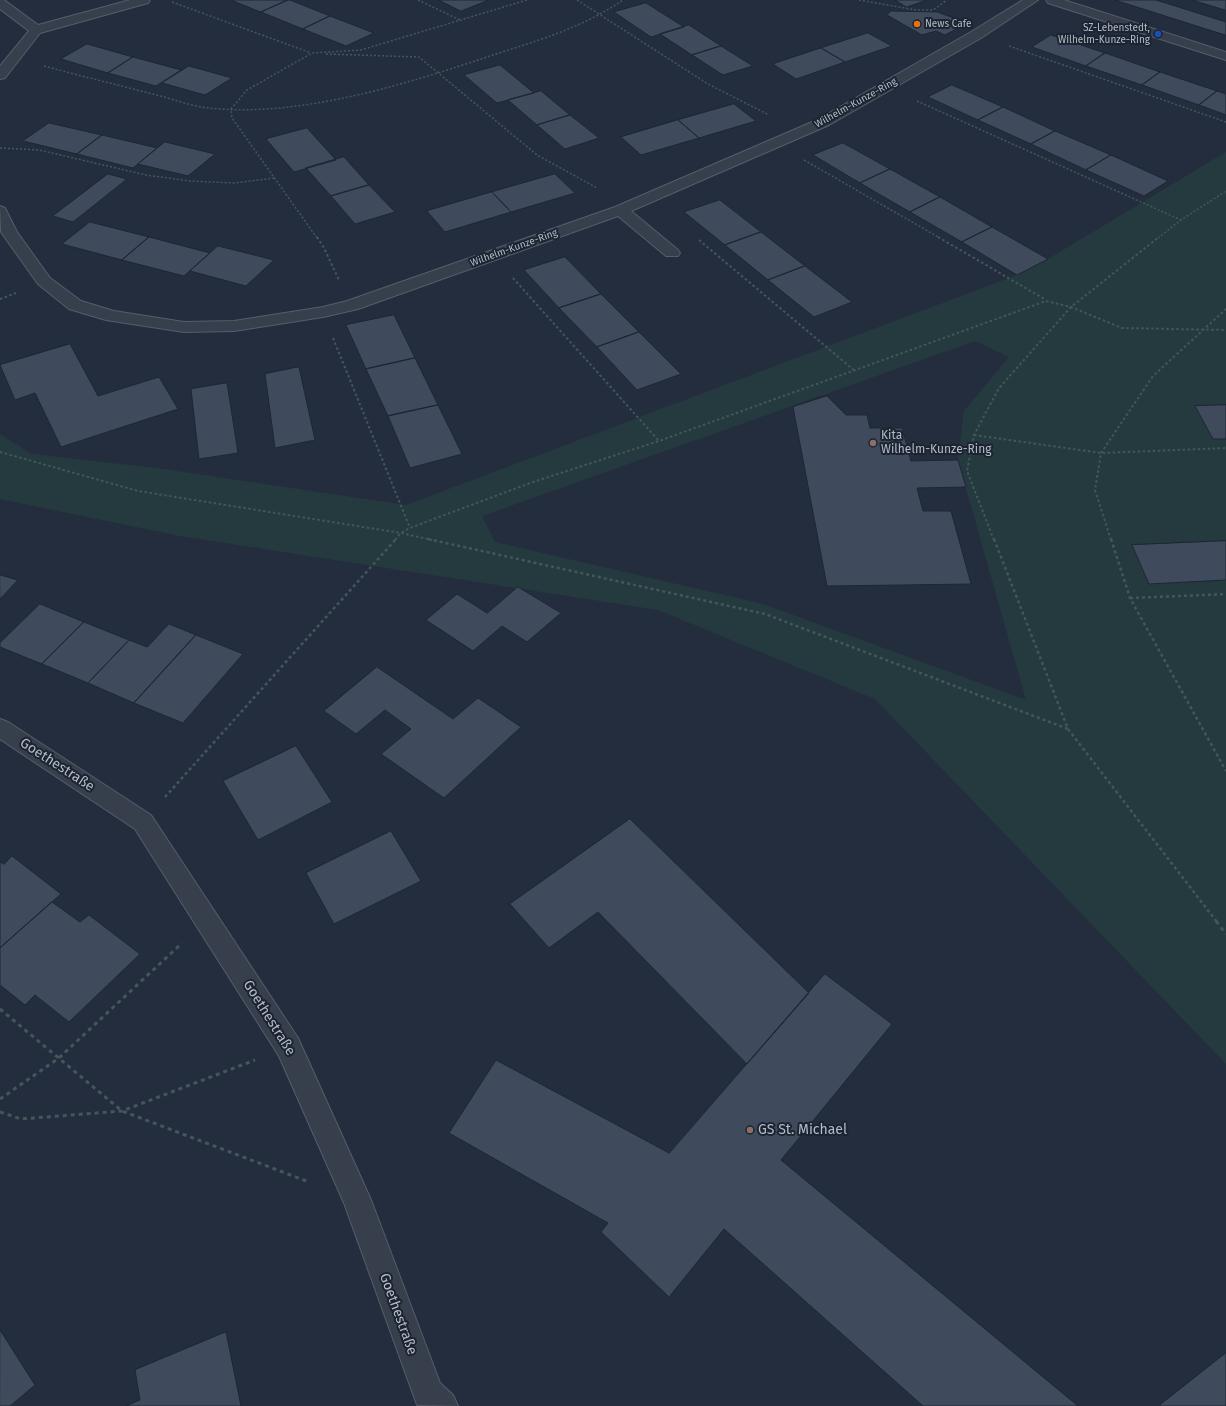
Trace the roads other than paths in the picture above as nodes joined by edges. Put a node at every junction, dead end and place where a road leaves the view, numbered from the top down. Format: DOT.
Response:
graph roads {
  1 [pos="144,0"];
  2 [pos="1032,0"];
  3 [pos="1052,0"];
  4 [pos="0,3"];
  5 [pos="36,30"];
  6 [pos="1226,56"];
  7 [pos="0,75"];
  8 [pos="625,208"];
  9 [pos="0,211"];
  10 [pos="672,253"];
  11 [pos="0,728"];
  12 [pos="429,1402"];
  1 -- 5 [label="street"];
  2 -- 8 [label="street, Wilhelm-Kunze-Ring"];
  3 -- 6 [label="street"];
  4 -- 5 [label="street"];
  5 -- 7 [label="street"];
  8 -- 9 [label="street, Wilhelm-Kunze-Ring"];
  8 -- 10 [label="street"];
  11 -- 12 [label="street, Goethestraße"];
}
